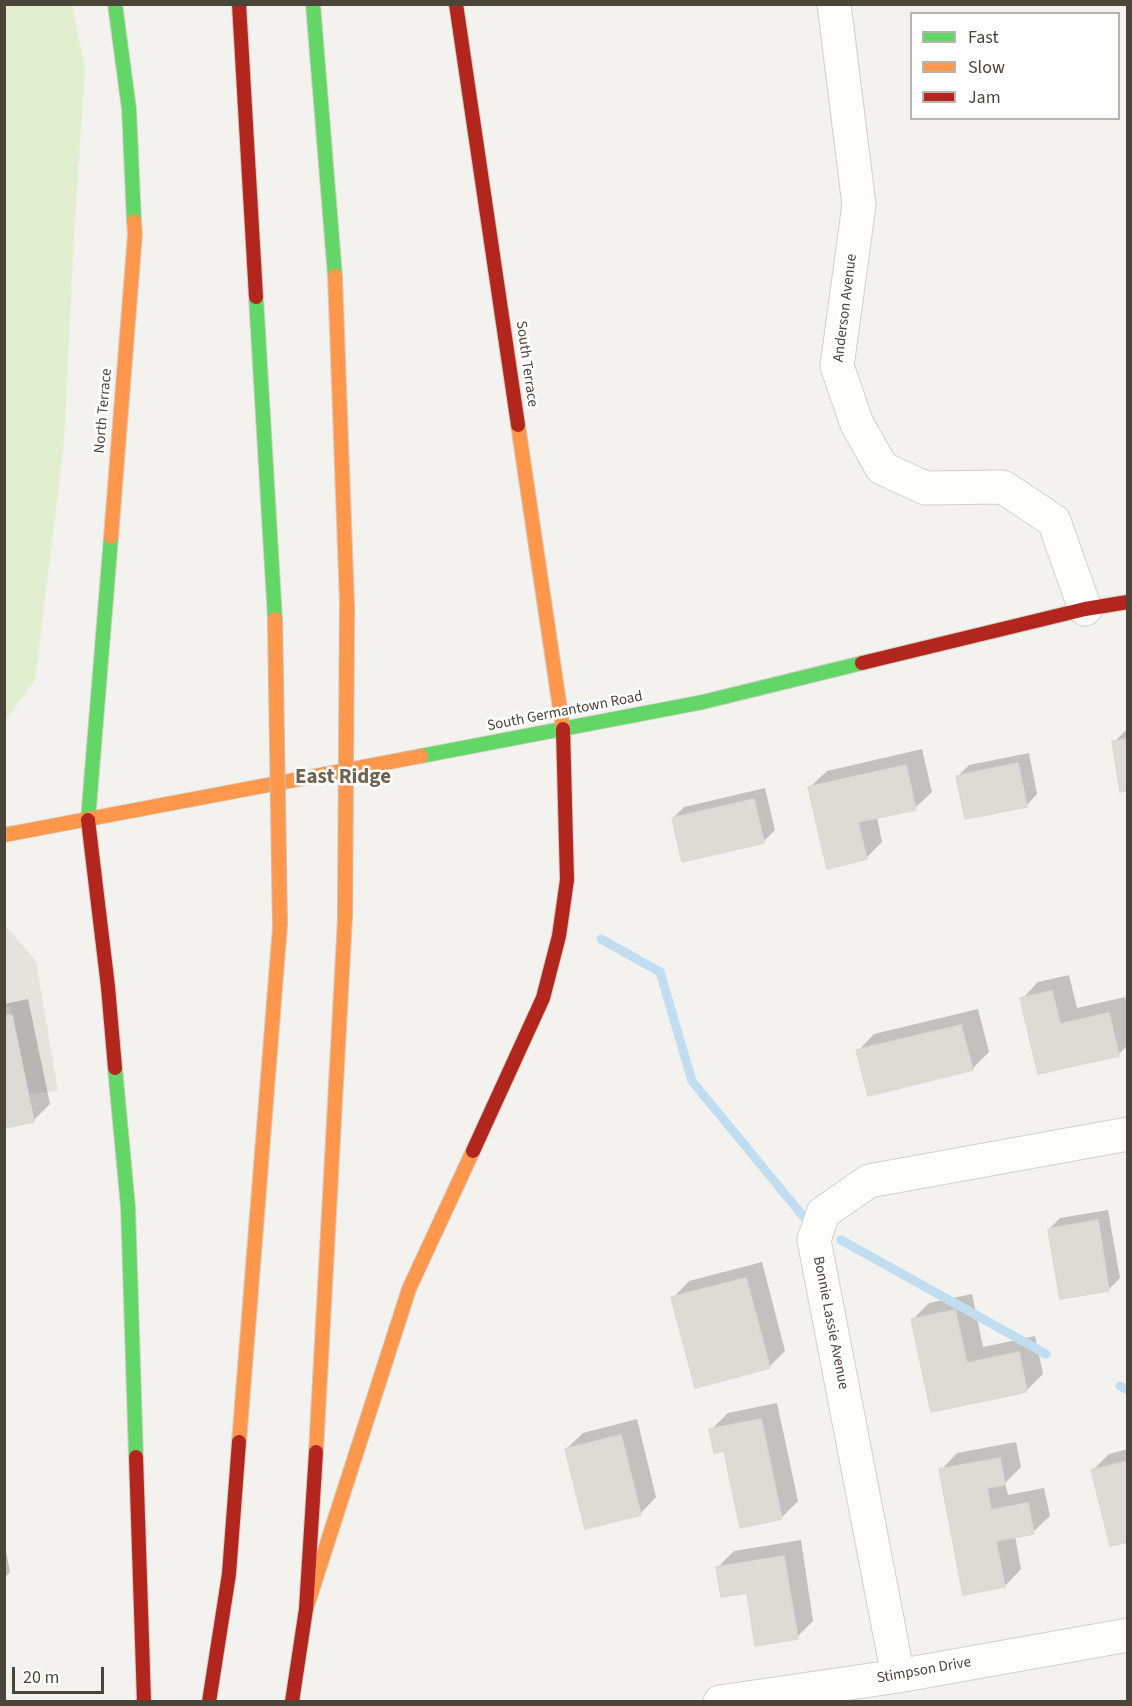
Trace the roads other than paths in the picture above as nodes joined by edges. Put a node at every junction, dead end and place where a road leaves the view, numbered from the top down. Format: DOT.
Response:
graph roads {
  1 [pos="115,4"];
  2 [pos="239,4"];
  3 [pos="313,4"];
  4 [pos="456,4"];
  5 [pos="834,4"];
  6 [pos="1128,602"];
  7 [pos="1085,609"];
  8 [pos="563,729"];
  9 [pos="88,820"];
  10 [pos="4,836"];
  11 [pos="1128,1134"];
  12 [pos="306,1609"];
  13 [pos="1128,1635"];
  14 [pos="898,1676"];
  15 [pos="144,1701"];
  16 [pos="210,1701"];
  17 [pos="292,1701"];
  18 [pos="720,1701"];
  1 -- 9 [label="main road, North Terrace"];
  2 -- 16 [label="main road, bridge"];
  3 -- 12 [label="main road, bridge"];
  4 -- 8 [label="main road, South Terrace"];
  5 -- 7 [label="street, Anderson Avenue"];
  6 -- 7 [label="main road, South Germantown Road"];
  7 -- 8 [label="main road, South Germantown Road"];
  8 -- 9 [label="main road, South Germantown Road"];
  8 -- 12 [label="main road, South Terrace"];
  9 -- 10 [label="main road, South Germantown Road"];
  9 -- 15 [label="main road, North Terrace"];
  11 -- 14 [label="street, Bonnie Lassie Avenue"];
  12 -- 17 [label="main road"];
  13 -- 14 [label="street, Stimpson Drive"];
  14 -- 18 [label="street, Stimpson Drive"];
}
